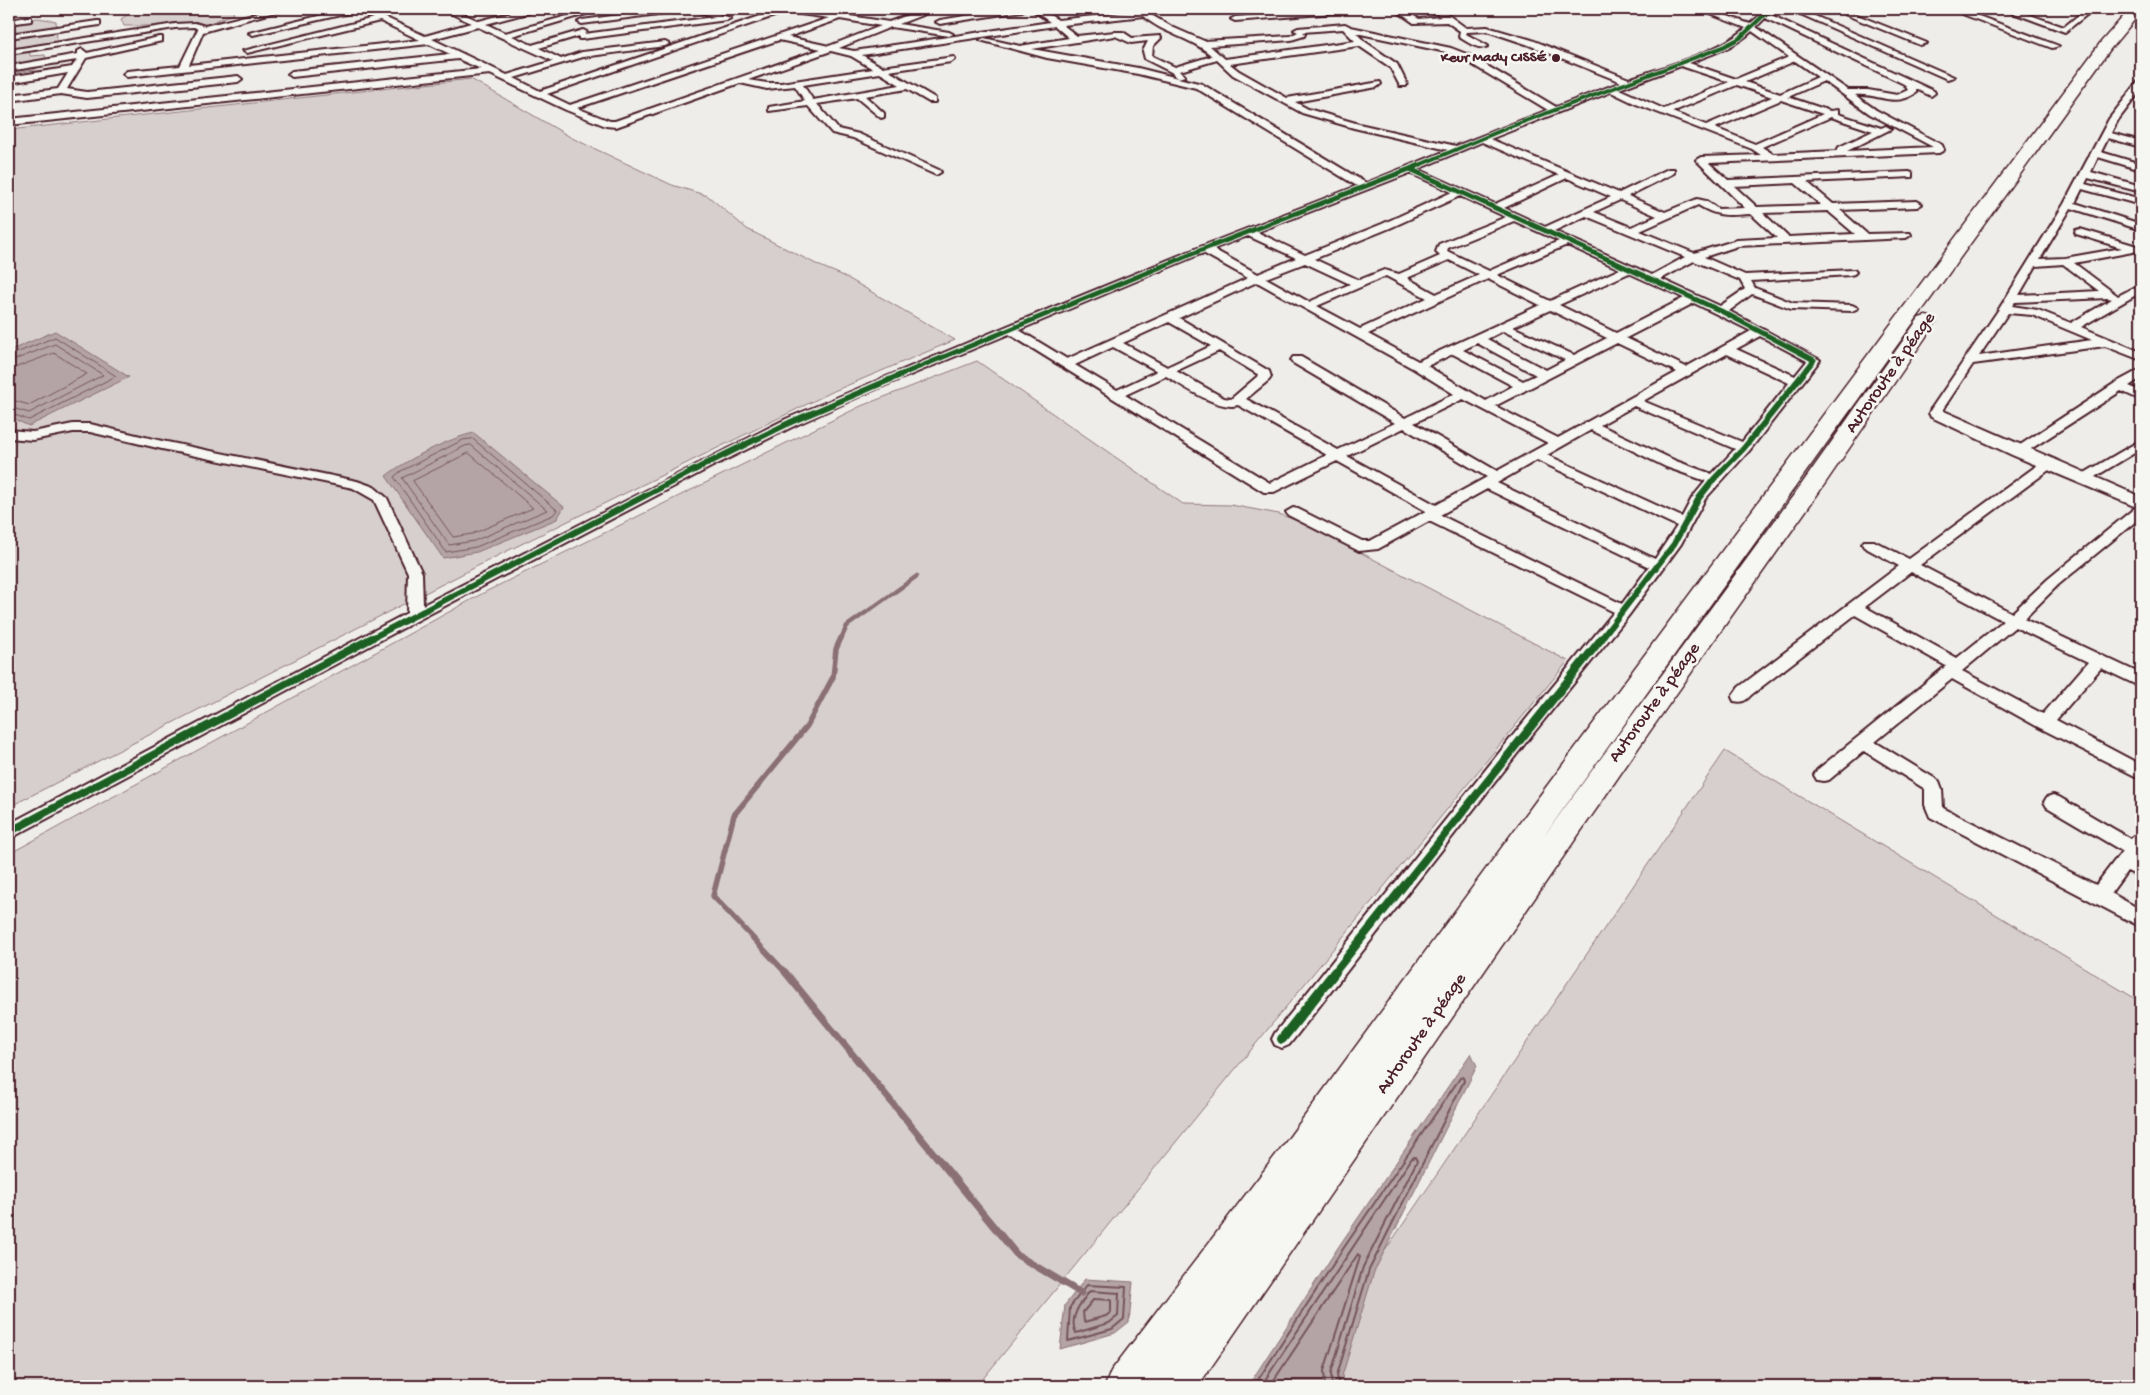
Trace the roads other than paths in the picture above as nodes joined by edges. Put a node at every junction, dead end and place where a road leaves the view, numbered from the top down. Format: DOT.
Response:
graph roads {
  1 [pos="275,9"];
  2 [pos="356,9"];
  3 [pos="361,9"];
  4 [pos="466,9"];
  5 [pos="532,9"];
  6 [pos="681,9"];
  7 [pos="694,9"];
  8 [pos="784,9"];
  9 [pos="864,9"];
  10 [pos="966,9"];
  11 [pos="1022,9"];
  12 [pos="1035,9"];
  13 [pos="1157,9"];
  14 [pos="1275,9"];
  15 [pos="1358,9"];
  16 [pos="1398,9"];
  17 [pos="1435,9"];
  18 [pos="1781,9"];
  19 [pos="1793,9"];
  20 [pos="1836,9"];
  21 [pos="1957,9"];
  22 [pos="2006,9"];
  23 [pos="2090,9"];
  24 [pos="2137,9"];
  25 [pos="450,10"];
  26 [pos="1142,10"];
  27 [pos="1326,10"];
  28 [pos="1708,10"];
  29 [pos="259,14"];
  30 [pos="582,15"];
  31 [pos="928,15"];
  32 [pos="1283,15"];
  33 [pos="1764,15"];
  34 [pos="1232,16"];
  35 [pos="841,17"];
  36 [pos="727,18"];
  37 [pos="968,18"];
  38 [pos="28,19"];
  39 [pos="380,19"];
  40 [pos="1450,19"];
  41 [pos="9,22"];
  42 [pos="2141,22"];
  43 [pos="97,23"];
  44 [pos="747,23"];
  45 [pos="1056,23"];
  46 [pos="478,24"];
  47 [pos="1369,24"];
  48 [pos="888,25"];
  49 [pos="1346,28"];
  50 [pos="1753,28"];
  51 [pos="204,29"];
  52 [pos="1464,30"];
  53 [pos="1299,32"];
  54 [pos="254,33"];
  55 [pos="1206,34"];
  56 [pos="582,35"];
  57 [pos="1184,35"];
  58 [pos="9,36"];
  59 [pos="504,36"];
  60 [pos="785,36"];
  61 [pos="966,36"];
  62 [pos="706,38"];
  63 [pos="1157,38"];
  64 [pos="159,39"];
  65 [pos="1075,39"];
  66 [pos="1257,40"];
  67 [pos="427,41"];
  68 [pos="1470,41"];
  69 [pos="80,42"];
  70 [pos="145,42"];
  71 [pos="1361,43"];
  72 [pos="1924,43"];
  73 [pos="1203,44"];
  74 [pos="1082,46"];
  75 [pos="1484,46"];
  76 [pos="2055,46"];
  77 [pos="531,48"];
  78 [pos="829,48"];
  79 [pos="1318,48"];
  80 [pos="1018,49"];
  81 [pos="140,51"];
  82 [pos="9,52"];
  83 [pos="247,52"];
  84 [pos="1090,52"];
  85 [pos="854,54"];
  86 [pos="83,56"];
  87 [pos="297,56"];
  88 [pos="460,56"];
  89 [pos="1148,57"];
  90 [pos="1797,57"];
  91 [pos="1466,58"];
  92 [pos="951,59"];
  93 [pos="135,60"];
  94 [pos="1222,60"];
  95 [pos="560,61"];
  96 [pos="244,62"];
  97 [pos="1681,62"];
  98 [pos="786,63"];
  99 [pos="1107,66"];
  100 [pos="583,67"];
  101 [pos="802,67"];
  102 [pos="9,68"];
  103 [pos="183,68"];
  104 [pos="74,69"];
  105 [pos="881,70"];
  106 [pos="1174,70"];
  107 [pos="492,71"];
  108 [pos="816,71"];
  109 [pos="127,74"];
  110 [pos="292,74"];
  111 [pos="1950,77"];
  112 [pos="506,78"];
  113 [pos="828,78"];
  114 [pos="1824,78"];
  115 [pos="238,79"];
  116 [pos="9,80"];
  117 [pos="738,80"];
  118 [pos="1189,82"];
  119 [pos="1629,82"];
  120 [pos="1735,82"];
  121 [pos="1907,82"];
  122 [pos="797,83"];
  123 [pos="1377,84"];
  124 [pos="1403,84"];
  125 [pos="2141,84"];
  126 [pos="910,86"];
  127 [pos="1612,89"];
  128 [pos="61,91"];
  129 [pos="289,92"];
  130 [pos="117,93"];
  131 [pos="1846,93"];
  132 [pos="1931,93"];
  133 [pos="539,94"];
  134 [pos="858,94"];
  135 [pos="1779,97"];
  136 [pos="9,98"];
  137 [pos="231,98"];
  138 [pos="932,100"];
  139 [pos="1284,101"];
  140 [pos="1858,101"];
  141 [pos="810,102"];
  142 [pos="569,108"];
  143 [pos="772,108"];
  144 [pos="1555,110"];
  145 [pos="109,111"];
  146 [pos="1664,112"];
  147 [pos="1830,114"];
  148 [pos="881,115"];
  149 [pos="9,122"];
  150 [pos="1896,124"];
  151 [pos="1707,128"];
  152 [pos="1882,131"];
  153 [pos="2107,135"];
  154 [pos="1482,139"];
  155 [pos="2141,144"];
  156 [pos="1756,146"];
  157 [pos="1457,149"];
  158 [pos="1842,154"];
  159 [pos="2097,154"];
  160 [pos="1770,156"];
  161 [pos="2141,167"];
  162 [pos="1410,169"];
  163 [pos="1672,170"];
  164 [pos="936,172"];
  165 [pos="1568,174"];
  166 [pos="2086,174"];
  167 [pos="1910,175"];
  168 [pos="1798,180"];
  169 [pos="1724,183"];
  170 [pos="2078,185"];
  171 [pos="1364,186"];
  172 [pos="2141,189"];
  173 [pos="1460,192"];
  174 [pos="1621,196"];
  175 [pos="2141,202"];
  176 [pos="1917,204"];
  177 [pos="2069,204"];
  178 [pos="1495,208"];
  179 [pos="1831,208"];
  180 [pos="1754,211"];
  181 [pos="1585,212"];
  182 [pos="1666,216"];
  183 [pos="1514,217"];
  184 [pos="2069,225"];
  185 [pos="2141,226"];
  186 [pos="1544,231"];
  187 [pos="1631,231"];
  188 [pos="1248,232"];
  189 [pos="1906,234"];
  190 [pos="1866,237"];
  191 [pos="1785,240"];
  192 [pos="1566,241"];
  193 [pos="1204,249"];
  194 [pos="2138,250"];
  195 [pos="2108,254"];
  196 [pos="1449,256"];
  197 [pos="1694,257"];
  198 [pos="1304,259"];
  199 [pos="2065,261"];
  200 [pos="2032,263"];
  201 [pos="1628,269"];
  202 [pos="1850,272"];
  203 [pos="1489,275"];
  204 [pos="1257,278"];
  205 [pos="1398,278"];
  206 [pos="1744,278"];
  207 [pos="1651,280"];
  208 [pos="1357,283"];
  209 [pos="2141,287"];
  210 [pos="1751,290"];
  211 [pos="2115,297"];
  212 [pos="1436,298"];
  213 [pos="1692,299"];
  214 [pos="2008,304"];
  215 [pos="1308,306"];
  216 [pos="1552,306"];
  217 [pos="1852,308"];
  218 [pos="1721,311"];
  219 [pos="1170,318"];
  220 [pos="1504,327"];
  221 [pos="2071,328"];
  222 [pos="1009,329"];
  223 [pos="1760,331"];
  224 [pos="1359,334"];
  225 [pos="1478,338"];
  226 [pos="1615,338"];
  227 [pos="2106,342"];
  228 [pos="1114,344"];
  229 [pos="1220,346"];
  230 [pos="1726,349"];
  231 [pos="1454,350"];
  232 [pos="2141,356"];
  233 [pos="1297,360"];
  234 [pos="1574,360"];
  235 [pos="1971,362"];
  236 [pos="1067,364"];
  237 [pos="1418,366"];
  238 [pos="1166,372"];
  239 [pos="1686,372"];
  240 [pos="2141,373"];
  241 [pos="1546,375"];
  242 [pos="1798,382"];
  243 [pos="2119,386"];
  244 [pos="1524,387"];
  245 [pos="1463,394"];
  246 [pos="1116,395"];
  247 [pos="2141,396"];
  248 [pos="1238,400"];
  249 [pos="1632,402"];
  250 [pos="1486,406"];
  251 [pos="1937,413"];
  252 [pos="1403,423"];
  253 [pos="1590,425"];
  254 [pos="9,434"];
  255 [pos="1558,443"];
  256 [pos="2141,444"];
  257 [pos="1744,448"];
  258 [pos="2018,451"];
  259 [pos="1537,454"];
  260 [pos="1339,456"];
  261 [pos="2048,464"];
  262 [pos="2083,478"];
  263 [pos="1714,479"];
  264 [pos="1492,480"];
  265 [pos="2141,504"];
  266 [pos="2141,510"];
  267 [pos="1293,512"];
  268 [pos="1433,513"];
  269 [pos="1685,524"];
  270 [pos="1869,544"];
  271 [pos="1658,566"];
  272 [pos="1910,566"];
  273 [pos="1854,608"];
  274 [pos="1624,611"];
  275 [pos="415,615"];
  276 [pos="2014,620"];
  277 [pos="2098,661"];
  278 [pos="1954,669"];
  279 [pos="2141,681"];
  280 [pos="1740,697"];
  281 [pos="2044,723"];
  282 [pos="1863,742"];
  283 [pos="2141,773"];
  284 [pos="1823,775"];
  285 [pos="2053,802"];
  286 [pos="9,832"];
  287 [pos="2134,850"];
  288 [pos="2141,870"];
  289 [pos="2099,895"];
  290 [pos="2141,919"];
  291 [pos="1282,1039"];
  292 [pos="1126,1386"];
  293 [pos="1173,1386"];
  1 -- 29 [label="street"];
  2 -- 54 [label="street"];
  3 -- 39 [label="street"];
  4 -- 25 [label="street"];
  5 -- 46 [label="street"];
  6 -- 30 [label="street"];
  7 -- 36 [label="street"];
  8 -- 35 [label="street"];
  8 -- 44 [label="street"];
  9 -- 35 [label="street"];
  10 -- 37 [label="street"];
  11 -- 37 [label="street"];
  12 -- 45 [label="street"];
  13 -- 26 [label="street"];
  14 -- 32 [label="street"];
  15 -- 27 [label="street"];
  16 -- 40 [label="street"];
  17 -- 40 [label="street"];
  18 -- 33 [label="street"];
  19 -- 111 [label="street"];
  20 -- 72 [label="street"];
  21 -- 76 [label="street"];
  22 -- 23 [label="street"];
  24 -- 292 [label="highway"];
  25 -- 46 [label="street"];
  26 -- 45 [label="street"];
  26 -- 57 [label="street"];
  27 -- 32 [label="street"];
  28 -- 50 [label="street"];
  29 -- 51 [label="street"];
  29 -- 54 [label="street"];
  30 -- 56 [label="street"];
  30 -- 59 [label="street"];
  31 -- 37 [label="street"];
  31 -- 48 [label="street"];
  31 -- 61 [label="street"];
  32 -- 34 [label="street"];
  32 -- 53 [label="street"];
  33 -- 50 [label="street"];
  33 -- 121 [label="street"];
  34 -- 66 [label="street"];
  35 -- 48 [label="street"];
  35 -- 60 [label="street"];
  36 -- 44 [label="street"];
  36 -- 56 [label="street"];
  38 -- 41 [label="street"];
  39 -- 67 [label="street"];
  39 -- 83 [label="street"];
  40 -- 52 [label="street"];
  42 -- 293 [label="highway, Autoroute à péage"];
  43 -- 58 [label="street"];
  44 -- 60 [label="street"];
  44 -- 62 [label="street"];
  45 -- 61 [label="street"];
  45 -- 65 [label="street"];
  46 -- 59 [label="street"];
  46 -- 67 [label="street"];
  47 -- 49 [label="street"];
  48 -- 61 [label="street"];
  48 -- 78 [label="street"];
  49 -- 53 [label="street"];
  49 -- 71 [label="street"];
  49 -- 91 [label="street"];
  50 -- 90 [label="street"];
  50 -- 97 [label="street"];
  51 -- 69 [label="street"];
  51 -- 103 [label="street"];
  52 -- 68 [label="street"];
  52 -- 119 [label="street"];
  53 -- 66 [label="street"];
  53 -- 79 [label="street"];
  54 -- 83 [label="street"];
  55 -- 57 [label="street"];
  56 -- 77 [label="street"];
  56 -- 100 [label="street"];
  57 -- 63 [label="street"];
  57 -- 73 [label="street"];
  59 -- 77 [label="street"];
  60 -- 78 [label="street"];
  60 -- 142 [label="street"];
  61 -- 80 [label="street"];
  61 -- 85 [label="street"];
  62 -- 100 [label="street"];
  62 -- 100 [label="street"];
  63 -- 65 [label="street"];
  63 -- 89 [label="street"];
  64 -- 70 [label="street"];
  65 -- 74 [label="street"];
  65 -- 80 [label="street"];
  66 -- 73 [label="street"];
  67 -- 87 [label="street"];
  67 -- 88 [label="street"];
  68 -- 75 [label="street"];
  68 -- 91 [label="street"];
  69 -- 82 [label="street"];
  69 -- 86 [label="street"];
  70 -- 81 [label="street"];
  70 -- 86 [label="street"];
  71 -- 79 [label="street"];
  71 -- 124 [label="street"];
  73 -- 94 [label="street"];
  77 -- 95 [label="street"];
  78 -- 85 [label="street"];
  78 -- 98 [label="street"];
  79 -- 94 [label="street"];
  80 -- 99 [label="street"];
  83 -- 96 [label="street"];
  84 -- 99 [label="street"];
  85 -- 105 [label="street"];
  86 -- 102 [label="street"];
  86 -- 104 [label="street"];
  87 -- 96 [label="street"];
  87 -- 110 [label="street"];
  88 -- 107 [label="street"];
  88 -- 110 [label="street"];
  89 -- 99 [label="street"];
  89 -- 106 [label="street"];
  90 -- 114 [label="street"];
  90 -- 120 [label="street"];
  91 -- 144 [label="street"];
  92 -- 105 [label="street"];
  93 -- 109 [label="street"];
  94 -- 106 [label="street"];
  94 -- 139 [label="street"];
  95 -- 100 [label="street"];
  95 -- 112 [label="street"];
  96 -- 103 [label="street"];
  96 -- 115 [label="street"];
  97 -- 119 [label="street"];
  97 -- 120 [label="street"];
  98 -- 101 [label="street"];
  98 -- 117 [label="street"];
  99 -- 118 [label="street"];
  100 -- 133 [label="street"];
  103 -- 109 [label="street"];
  104 -- 116 [label="street"];
  104 -- 128 [label="street"];
  105 -- 113 [label="street"];
  105 -- 126 [label="street"];
  106 -- 118 [label="street"];
  107 -- 112 [label="street"];
  107 -- 129 [label="street"];
  108 -- 113 [label="street"];
  109 -- 130 [label="street"];
  110 -- 129 [label="street"];
  112 -- 133 [label="street"];
  113 -- 122 [label="street"];
  114 -- 131 [label="street"];
  114 -- 135 [label="street"];
  115 -- 130 [label="street"];
  115 -- 137 [label="street"];
  117 -- 122 [label="street"];
  117 -- 142 [label="street"];
  118 -- 171 [label="street"];
  119 -- 127 [label="street"];
  120 -- 135 [label="street"];
  120 -- 146 [label="street"];
  121 -- 131 [label="street"];
  121 -- 132 [label="street"];
  122 -- 141 [label="street"];
  123 -- 139 [label="street"];
  125 -- 153 [label="street"];
  126 -- 134 [label="street"];
  126 -- 138 [label="street"];
  127 -- 144 [label="street"];
  127 -- 146 [label="street"];
  128 -- 130 [label="street"];
  128 -- 136 [label="street"];
  129 -- 137 [label="street"];
  130 -- 145 [label="street"];
  131 -- 140 [label="street"];
  133 -- 142 [label="street"];
  134 -- 141 [label="street"];
  134 -- 148 [label="street"];
  135 -- 147 [label="street"];
  135 -- 151 [label="street"];
  137 -- 145 [label="street"];
  139 -- 157 [label="street"];
  140 -- 147 [label="street"];
  140 -- 150 [label="street"];
  141 -- 143 [label="street"];
  141 -- 164 [label="street"];
  144 -- 154 [label="street"];
  145 -- 149 [label="street"];
  146 -- 151 [label="street"];
  147 -- 152 [label="street"];
  147 -- 156 [label="street"];
  150 -- 152 [label="street"];
  150 -- 158 [label="street"];
  151 -- 156 [label="street"];
  152 -- 158 [label="street"];
  153 -- 155 [label="street"];
  153 -- 159 [label="street"];
  154 -- 157 [label="street"];
  154 -- 165 [label="street"];
  156 -- 160 [label="street"];
  157 -- 162 [label="street"];
  158 -- 160 [label="street"];
  159 -- 161 [label="street"];
  159 -- 166 [label="street"];
  160 -- 169 [label="street"];
  162 -- 171 [label="street"];
  162 -- 173 [label="street"];
  163 -- 174 [label="street"];
  165 -- 174 [label="street"];
  165 -- 178 [label="street"];
  166 -- 170 [label="street"];
  166 -- 172 [label="street"];
  167 -- 168 [label="street"];
  168 -- 169 [label="street"];
  168 -- 179 [label="street"];
  169 -- 180 [label="street"];
  170 -- 175 [label="street"];
  170 -- 177 [label="street"];
  171 -- 188 [label="street"];
  173 -- 178 [label="street"];
  173 -- 198 [label="street"];
  174 -- 181 [label="street"];
  174 -- 182 [label="street"];
  176 -- 179 [label="street"];
  177 -- 184 [label="street"];
  177 -- 185 [label="street"];
  178 -- 183 [label="street"];
  179 -- 180 [label="street"];
  179 -- 190 [label="street"];
  180 -- 182 [label="street"];
  180 -- 191 [label="street"];
  181 -- 186 [label="street"];
  181 -- 187 [label="street"];
  182 -- 187 [label="street"];
  183 -- 186 [label="street"];
  183 -- 196 [label="street"];
  184 -- 194 [label="street"];
  184 -- 195 [label="street"];
  184 -- 200 [label="street"];
  186 -- 192 [label="street"];
  187 -- 197 [label="street"];
  188 -- 193 [label="street"];
  188 -- 198 [label="street"];
  189 -- 190 [label="street"];
  190 -- 191 [label="street"];
  191 -- 197 [label="street"];
  192 -- 201 [label="street"];
  192 -- 203 [label="street"];
  193 -- 204 [label="street"];
  193 -- 222 [label="street"];
  194 -- 195 [label="street"];
  195 -- 199 [label="street"];
  196 -- 203 [label="street"];
  196 -- 205 [label="street"];
  197 -- 206 [label="street"];
  197 -- 207 [label="street"];
  198 -- 204 [label="street"];
  198 -- 208 [label="street"];
  199 -- 200 [label="street"];
  199 -- 211 [label="street"];
  200 -- 214 [label="street"];
  201 -- 207 [label="street"];
  201 -- 216 [label="street"];
  202 -- 206 [label="street"];
  203 -- 212 [label="street"];
  203 -- 216 [label="street"];
  204 -- 215 [label="street"];
  204 -- 219 [label="street"];
  205 -- 208 [label="street"];
  205 -- 212 [label="street"];
  206 -- 210 [label="street"];
  207 -- 213 [label="street"];
  208 -- 215 [label="street"];
  209 -- 211 [label="street"];
  210 -- 217 [label="street"];
  210 -- 218 [label="street"];
  211 -- 214 [label="street"];
  211 -- 221 [label="street"];
  212 -- 224 [label="street"];
  213 -- 218 [label="street"];
  213 -- 226 [label="street"];
  214 -- 221 [label="street"];
  214 -- 235 [label="street"];
  215 -- 224 [label="street"];
  216 -- 220 [label="street"];
  216 -- 226 [label="street"];
  218 -- 223 [label="street"];
  219 -- 228 [label="street"];
  219 -- 229 [label="street"];
  220 -- 225 [label="street"];
  220 -- 234 [label="street"];
  221 -- 227 [label="street"];
  222 -- 236 [label="street"];
  222 -- 275 [label="street"];
  223 -- 230 [label="street"];
  223 -- 242 [label="street"];
  224 -- 237 [label="street"];
  225 -- 231 [label="street"];
  225 -- 241 [label="street"];
  226 -- 234 [label="street"];
  226 -- 239 [label="street"];
  227 -- 232 [label="street"];
  227 -- 235 [label="street"];
  228 -- 236 [label="street"];
  228 -- 238 [label="street"];
  229 -- 238 [label="street"];
  229 -- 248 [label="street"];
  230 -- 239 [label="street"];
  230 -- 242 [label="street"];
  231 -- 237 [label="street"];
  231 -- 244 [label="street"];
  233 -- 252 [label="street"];
  234 -- 241 [label="street"];
  235 -- 251 [label="street"];
  236 -- 246 [label="street"];
  237 -- 245 [label="street"];
  238 -- 246 [label="street"];
  238 -- 248 [label="street"];
  239 -- 249 [label="street"];
  240 -- 243 [label="street"];
  241 -- 244 [label="street"];
  242 -- 257 [label="street"];
  243 -- 247 [label="street"];
  243 -- 258 [label="street"];
  244 -- 250 [label="street"];
  245 -- 250 [label="street"];
  245 -- 252 [label="street"];
  246 -- 260 [label="street"];
  248 -- 260 [label="street"];
  249 -- 253 [label="street"];
  249 -- 257 [label="street"];
  250 -- 255 [label="street"];
  251 -- 258 [label="street"];
  252 -- 260 [label="street"];
  252 -- 264 [label="street"];
  253 -- 255 [label="street"];
  253 -- 263 [label="street"];
  254 -- 275 [label="street"];
  255 -- 259 [label="street"];
  256 -- 262 [label="street"];
  257 -- 263 [label="street"];
  258 -- 261 [label="street"];
  259 -- 264 [label="street"];
  259 -- 269 [label="street"];
  260 -- 268 [label="street"];
  261 -- 262 [label="street"];
  261 -- 272 [label="street"];
  262 -- 265 [label="street"];
  263 -- 269 [label="street"];
  264 -- 268 [label="street"];
  264 -- 271 [label="street"];
  266 -- 276 [label="street"];
  267 -- 268 [label="street"];
  268 -- 274 [label="street"];
  269 -- 271 [label="street"];
  270 -- 272 [label="street"];
  271 -- 274 [label="street"];
  272 -- 273 [label="street"];
  272 -- 276 [label="street"];
  273 -- 278 [label="street"];
  273 -- 280 [label="street"];
  274 -- 291 [label="street"];
  275 -- 286 [label="street"];
  276 -- 277 [label="street"];
  276 -- 278 [label="street"];
  277 -- 279 [label="street"];
  277 -- 281 [label="street"];
  278 -- 281 [label="street"];
  278 -- 282 [label="street"];
  281 -- 283 [label="street"];
  282 -- 284 [label="street"];
  282 -- 289 [label="street"];
  285 -- 287 [label="street"];
  287 -- 288 [label="street"];
  287 -- 289 [label="street"];
  289 -- 290 [label="street"];
}
